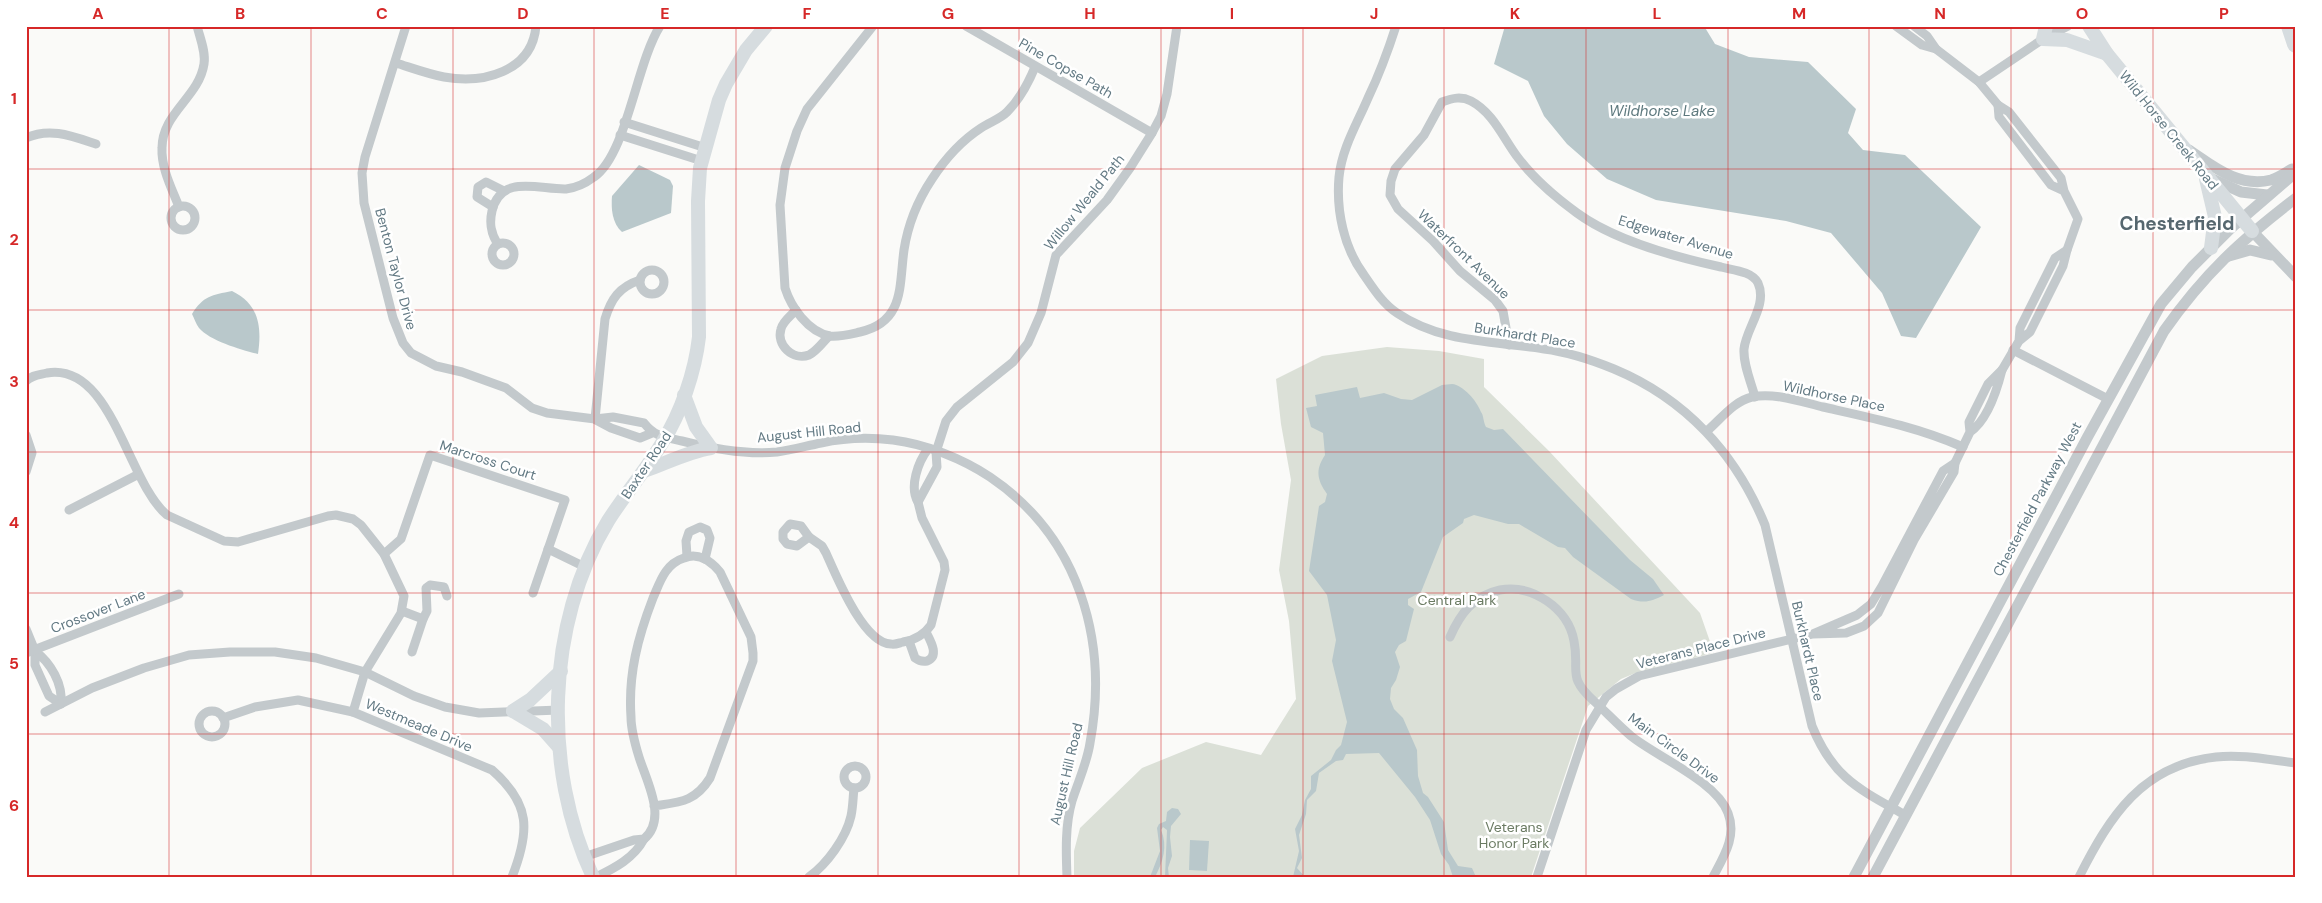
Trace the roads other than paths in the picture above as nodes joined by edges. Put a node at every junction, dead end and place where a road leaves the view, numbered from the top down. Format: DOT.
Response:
graph roads {
  1 [pos="197,26"];
  2 [pos="406,26"];
  3 [pos="536,26"];
  4 [pos="660,26"];
  5 [pos="766,26"];
  6 [pos="873,26"];
  7 [pos="966,26"];
  8 [pos="1178,26"];
  9 [pos="1396,26"];
  10 [pos="1896,26"];
  11 [pos="1914,26"];
  12 [pos="2068,26"];
  13 [pos="2090,26"];
  14 [pos="2290,26"];
  15 [pos="2044,33"];
  16 [pos="2296,44"];
  17 [pos="1936,49"];
  18 [pos="2107,54"];
  19 [pos="396,63"];
  20 [pos="1035,67"];
  21 [pos="1979,82"];
  22 [pos="1460,97"];
  23 [pos="624,122"];
  24 [pos="1152,133"];
  25 [pos="620,135"];
  26 [pos="26,138"];
  27 [pos="2178,143"];
  28 [pos="96,144"];
  29 [pos="704,155"];
  30 [pos="2296,168"];
  31 [pos="2296,172"];
  32 [pos="2205,176"];
  33 [pos="504,191"];
  34 [pos="2267,195"];
  35 [pos="2296,198"];
  36 [pos="179,207"];
  37 [pos="493,207"];
  38 [pos="2241,218"];
  39 [pos="2252,231"];
  40 [pos="497,244"];
  41 [pos="2211,248"];
  42 [pos="2276,257"];
  43 [pos="2223,259"];
  44 [pos="2296,277"];
  45 [pos="640,280"];
  46 [pos="796,310"];
  47 [pos="829,336"];
  48 [pos="1509,345"];
  49 [pos="2013,350"];
  50 [pos="26,381"];
  51 [pos="684,395"];
  52 [pos="1755,397"];
  53 [pos="2108,399"];
  54 [pos="2123,406"];
  55 [pos="595,420"];
  56 [pos="1707,431"];
  57 [pos="652,433"];
  58 [pos="26,435"];
  59 [pos="666,437"];
  60 [pos="1963,447"];
  61 [pos="711,448"];
  62 [pos="932,450"];
  63 [pos="644,470"];
  64 [pos="26,472"];
  65 [pos="138,475"];
  66 [pos="918,502"];
  67 [pos="69,510"];
  68 [pos="808,537"];
  69 [pos="548,549"];
  70 [pos="384,554"];
  71 [pos="687,556"];
  72 [pos="704,559"];
  73 [pos="585,567"];
  74 [pos="533,593"];
  75 [pos="179,594"];
  76 [pos="447,596"];
  77 [pos="402,611"];
  78 [pos="423,619"];
  79 [pos="26,629"];
  80 [pos="926,632"];
  81 [pos="1450,637"];
  82 [pos="1792,640"];
  83 [pos="910,641"];
  84 [pos="30,652"];
  85 [pos="412,652"];
  86 [pos="561,671"];
  87 [pos="366,672"];
  88 [pos="61,704"];
  89 [pos="1599,706"];
  90 [pos="513,710"];
  91 [pos="559,710"];
  92 [pos="45,712"];
  93 [pos="353,712"];
  94 [pos="223,718"];
  95 [pos="558,746"];
  96 [pos="2296,763"];
  97 [pos="854,788"];
  98 [pos="654,806"];
  99 [pos="1890,807"];
  100 [pos="1905,815"];
  101 [pos="644,839"];
  102 [pos="584,858"];
  103 [pos="512,877"];
  104 [pos="594,877"];
  105 [pos="809,877"];
  106 [pos="1067,877"];
  107 [pos="1537,877"];
  108 [pos="1713,877"];
  109 [pos="1854,877"];
  110 [pos="1873,877"];
  111 [pos="2079,877"];
  1 -- 36 [label="street"];
  2 -- 19 [label="street, Benton Taylor Drive"];
  3 -- 19 [label="street"];
  4 -- 23 [label="street"];
  5 -- 29 [label="main road, Baxter Road"];
  6 -- 46 [label="street"];
  7 -- 20 [label="street, Pine Copse Path"];
  8 -- 24 [label="street, Willow Weald Path"];
  9 -- 48 [label="street, Burkhardt Place"];
  10 -- 17 [label="street"];
  11 -- 17 [label="street"];
  12 -- 15 [label="street"];
  13 -- 18 [label="main road, Wild Horse Creek Road"];
  14 -- 16 [label="highway"];
  15 -- 18 [label="main road"];
  15 -- 21 [label="street"];
  17 -- 21 [label="street, Veterans Place Drive"];
  18 -- 27 [label="main road, Wild Horse Creek Road"];
  19 -- 55 [label="street, Benton Taylor Drive"];
  20 -- 24 [label="street, Pine Copse Path"];
  20 -- 47 [label="street"];
  21 -- 49 [label="street, Veterans Place Drive"];
  22 -- 48 [label="street, Waterfront Avenue"];
  22 -- 52 [label="street, Edgewater Avenue"];
  23 -- 25 [label="street"];
  23 -- 29 [label="street"];
  24 -- 62 [label="street, Willow Weald Path"];
  25 -- 29 [label="street"];
  25 -- 33 [label="street"];
  26 -- 28 [label="street"];
  27 -- 30 [label="street"];
  27 -- 32 [label="main road, Wild Horse Creek Road"];
  29 -- 51 [label="main road, Baxter Road"];
  31 -- 34 [label="street, Chesterfield Parkway West"];
  32 -- 34 [label="street"];
  32 -- 38 [label="main road, Wild Horse Creek Road"];
  32 -- 41 [label="main road"];
  33 -- 37 [label="street"];
  33 -- 37 [label="street"];
  34 -- 38 [label="street, Chesterfield Parkway West"];
  35 -- 39 [label="street"];
  37 -- 40 [label="street"];
  38 -- 39 [label="main road, Wild Horse Creek Road"];
  38 -- 41 [label="street, Chesterfield Parkway West"];
  39 -- 42 [label="street"];
  39 -- 43 [label="street"];
  41 -- 53 [label="street, Chesterfield Parkway West"];
  42 -- 43 [label="street"];
  42 -- 44 [label="street"];
  43 -- 54 [label="street"];
  45 -- 55 [label="street"];
  46 -- 47 [label="street"];
  46 -- 47 [label="street"];
  48 -- 56 [label="street, Burkhardt Place"];
  49 -- 53 [label="street"];
  49 -- 60 [label="street, Veterans Place Drive"];
  50 -- 65 [label="street"];
  51 -- 59 [label="main road, Baxter Road"];
  51 -- 61 [label="main road"];
  52 -- 56 [label="street, Wildhorse Place"];
  52 -- 60 [label="street, Wildhorse Place"];
  53 -- 54 [label="street"];
  53 -- 99 [label="street, Chesterfield Parkway West"];
  54 -- 100 [label="street"];
  55 -- 57 [label="street, Benton Taylor Drive"];
  55 -- 57 [label="street, Benton Taylor Drive"];
  56 -- 82 [label="street, Burkhardt Place"];
  57 -- 59 [label="street, Benton Taylor Drive"];
  58 -- 64 [label="street"];
  59 -- 61 [label="street, August Hill Road"];
  59 -- 63 [label="main road, Baxter Road"];
  60 -- 82 [label="street, Veterans Place Drive"];
  61 -- 62 [label="street, August Hill Road"];
  61 -- 63 [label="main road"];
  62 -- 66 [label="street"];
  62 -- 66 [label="street"];
  62 -- 106 [label="street, August Hill Road"];
  63 -- 73 [label="main road, Baxter Road"];
  65 -- 67 [label="street"];
  65 -- 70 [label="street"];
  66 -- 80 [label="street"];
  68 -- 83 [label="street"];
  69 -- 70 [label="street, Marcross Court"];
  69 -- 73 [label="street"];
  69 -- 74 [label="street, Marcross Court"];
  70 -- 77 [label="street"];
  71 -- 72 [label="street"];
  71 -- 72 [label="street"];
  71 -- 98 [label="street"];
  72 -- 98 [label="street"];
  73 -- 86 [label="main road, Baxter Road"];
  75 -- 84 [label="street, Crossover Lane"];
  76 -- 78 [label="street"];
  77 -- 78 [label="street"];
  77 -- 87 [label="street, Westmeade Drive"];
  78 -- 85 [label="street"];
  79 -- 84 [label="street"];
  80 -- 83 [label="street"];
  80 -- 83 [label="street"];
  81 -- 89 [label="street, Main Circle Drive"];
  82 -- 89 [label="street, Veterans Place Drive"];
  82 -- 99 [label="street, Burkhardt Place"];
  84 -- 88 [label="street"];
  84 -- 88 [label="street"];
  86 -- 90 [label="main road"];
  86 -- 91 [label="main road, Baxter Road"];
  87 -- 88 [label="street"];
  87 -- 90 [label="street"];
  87 -- 93 [label="street, Westmeade Drive"];
  88 -- 92 [label="street"];
  89 -- 107 [label="street, Veterans Place Drive"];
  89 -- 108 [label="street, Main Circle Drive"];
  90 -- 91 [label="street"];
  90 -- 95 [label="main road"];
  91 -- 95 [label="main road, Baxter Road"];
  93 -- 94 [label="street"];
  93 -- 103 [label="street, Westmeade Drive"];
  95 -- 102 [label="main road, Baxter Road"];
  96 -- 111 [label="street"];
  97 -- 105 [label="street"];
  98 -- 101 [label="street"];
  99 -- 100 [label="street, Burkhardt Place"];
  99 -- 109 [label="street, Chesterfield Parkway West"];
  100 -- 110 [label="street"];
  101 -- 102 [label="street"];
  101 -- 104 [label="street"];
  102 -- 104 [label="main road, Baxter Road"];
}
